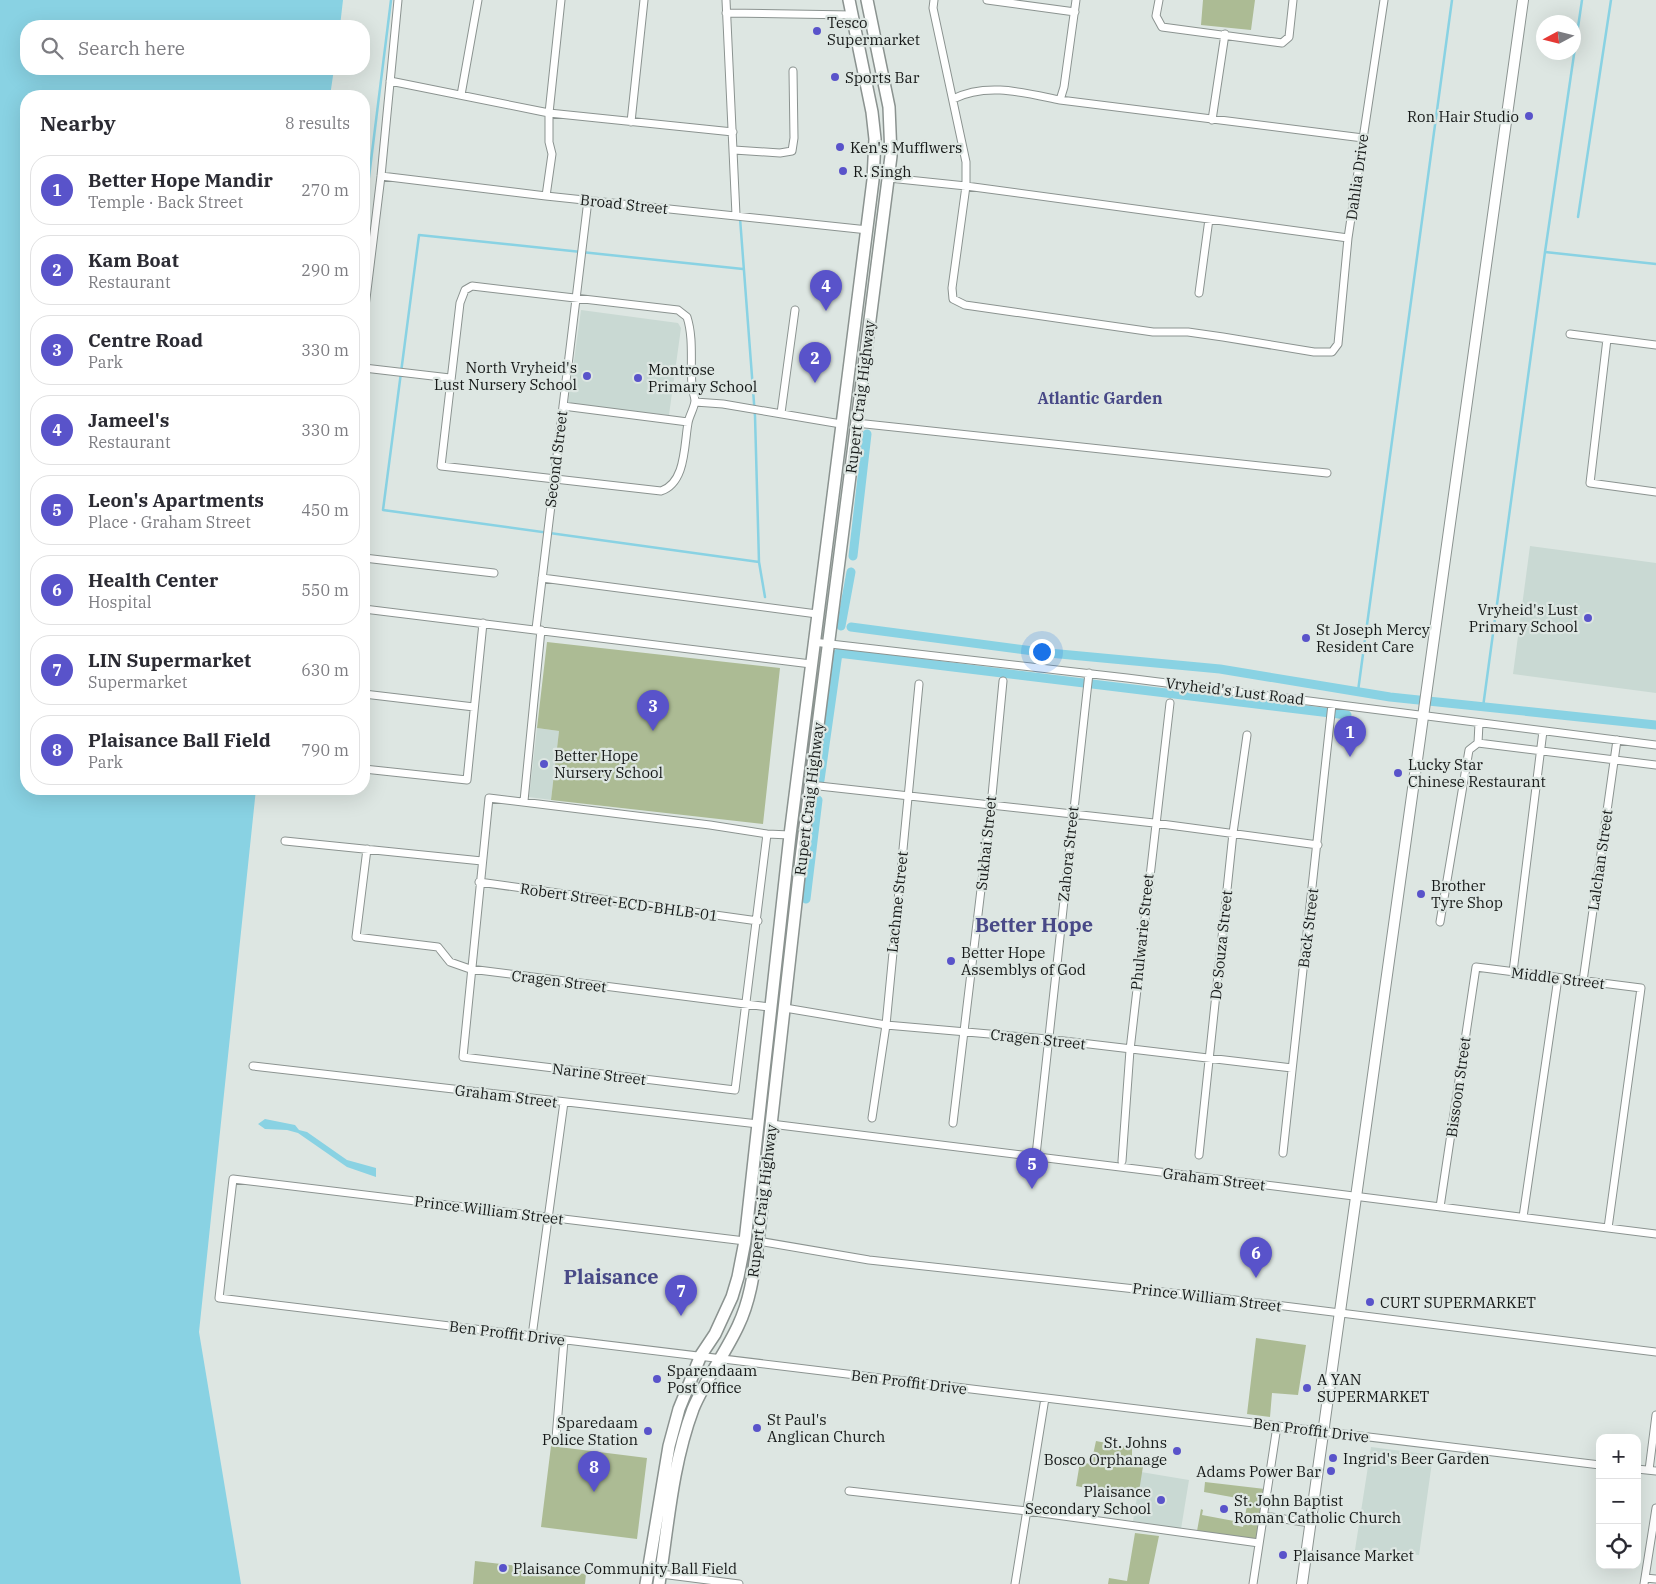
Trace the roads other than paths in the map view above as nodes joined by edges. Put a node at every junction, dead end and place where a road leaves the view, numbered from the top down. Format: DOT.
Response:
graph roads {
  1 [pos="398,0"];
  2 [pos="478,0"];
  3 [pos="561,0"];
  4 [pos="644,0"];
  5 [pos="726,0"];
  6 [pos="849,0"];
  7 [pos="867,0"];
  8 [pos="934,0"];
  9 [pos="987,0"];
  10 [pos="1076,0"];
  11 [pos="1159,0"];
  12 [pos="1294,0"];
  13 [pos="1384,0"];
  14 [pos="1523,0"];
  15 [pos="1075,12"];
  16 [pos="726,13"];
  17 [pos="852,15"];
  18 [pos="1225,34"];
  19 [pos="793,71"];
  20 [pos="390,81"];
  21 [pos="461,95"];
  22 [pos="953,99"];
  23 [pos="1060,100"];
  24 [pos="549,113"];
  25 [pos="1212,120"];
  26 [pos="631,122"];
  27 [pos="733,132"];
  28 [pos="1363,138"];
  29 [pos="734,150"];
  30 [pos="381,176"];
  31 [pos="889,178"];
  32 [pos="966,186"];
  33 [pos="546,196"];
  34 [pos="588,200"];
  35 [pos="736,215"];
  36 [pos="1209,219"];
  37 [pos="868,230"];
  38 [pos="1348,238"];
  39 [pos="370,266"];
  40 [pos="1199,293"];
  41 [pos="576,297"];
  42 [pos="795,310"];
  43 [pos="1570,334"];
  44 [pos="1607,340"];
  45 [pos="1656,345"];
  46 [pos="370,369"];
  47 [pos="450,378"];
  48 [pos="695,402"];
  49 [pos="563,406"];
  50 [pos="781,413"];
  51 [pos="688,422"];
  52 [pos="841,424"];
  53 [pos="856,424"];
  54 [pos="1327,473"];
  55 [pos="554,479"];
  56 [pos="1656,492"];
  57 [pos="370,559"];
  58 [pos="494,573"];
  59 [pos="542,578"];
  60 [pos="370,610"];
  61 [pos="817,614"];
  62 [pos="483,623"];
  63 [pos="539,630"];
  64 [pos="813,642"];
  65 [pos="830,643"];
  66 [pos="811,664"];
  67 [pos="1089,676"];
  68 [pos="1003,681"];
  69 [pos="919,684"];
  70 [pos="370,695"];
  71 [pos="1170,704"];
  72 [pos="1332,705"];
  73 [pos="1423,706"];
  74 [pos="474,707"];
  75 [pos="1479,723"];
  76 [pos="1543,731"];
  77 [pos="1247,735"];
  78 [pos="1617,740"];
  79 [pos="1478,743"];
  80 [pos="1656,745"];
  81 [pos="1540,750"];
  82 [pos="1615,761"];
  83 [pos="1656,765"];
  84 [pos="370,770"];
  85 [pos="810,785"];
  86 [pos="908,797"];
  87 [pos="524,801"];
  88 [pos="991,806"];
  89 [pos="1072,815"];
  90 [pos="1154,824"];
  91 [pos="1233,833"];
  92 [pos="767,834"];
  93 [pos="790,835"];
  94 [pos="285,841"];
  95 [pos="1318,845"];
  96 [pos="367,849"];
  97 [pos="482,861"];
  98 [pos="480,882"];
  99 [pos="758,921"];
  100 [pos="1440,922"];
  101 [pos="1476,967"];
  102 [pos="470,970"];
  103 [pos="1513,972"];
  104 [pos="1558,978"];
  105 [pos="1583,981"];
  106 [pos="747,1006"];
  107 [pos="769,1007"];
  108 [pos="785,1008"];
  109 [pos="886,1025"];
  110 [pos="964,1031"];
  111 [pos="1047,1040"];
  112 [pos="1130,1050"];
  113 [pos="1209,1059"];
  114 [pos="253,1066"];
  115 [pos="1292,1068"];
  116 [pos="564,1102"];
  117 [pos="872,1118"];
  118 [pos="953,1123"];
  119 [pos="758,1124"];
  120 [pos="771,1124"];
  121 [pos="1283,1153"];
  122 [pos="1036,1155"];
  123 [pos="1199,1156"];
  124 [pos="1122,1161"];
  125 [pos="1356,1197"];
  126 [pos="1440,1207"];
  127 [pos="548,1217"];
  128 [pos="1523,1217"];
  129 [pos="1608,1228"];
  130 [pos="1656,1234"];
  131 [pos="745,1241"];
  132 [pos="758,1241"];
  133 [pos="219,1298"];
  134 [pos="1340,1313"];
  135 [pos="532,1336"];
  136 [pos="564,1340"];
  137 [pos="1656,1352"];
  138 [pos="701,1355"];
  139 [pos="720,1358"];
  140 [pos="1045,1398"];
  141 [pos="1656,1416"];
  142 [pos="1278,1426"];
  143 [pos="1322,1431"];
  144 [pos="556,1438"];
  145 [pos="1596,1464"];
  146 [pos="1653,1471"];
  147 [pos="849,1491"];
  148 [pos="1656,1508"];
  149 [pos="1027,1512"];
  150 [pos="1264,1516"];
  151 [pos="1310,1523"];
  152 [pos="1259,1543"];
  153 [pos="660,1579"];
  154 [pos="1656,1579"];
  155 [pos="1645,1581"];
  156 [pos="646,1584"];
  157 [pos="739,1584"];
  158 [pos="1015,1584"];
  159 [pos="1253,1584"];
  160 [pos="1302,1584"];
  1 -- 20 [label="street"];
  2 -- 21 [label="street"];
  3 -- 24 [label="street"];
  4 -- 26 [label="street"];
  5 -- 16 [label="street"];
  6 -- 17 [label="main road, Rupert Craig Highway"];
  7 -- 31 [label="main road, Rupert Craig Highway"];
  8 -- 22 [label="street"];
  9 -- 15 [label="street"];
  10 -- 15 [label="street"];
  11 -- 18 [label="street"];
  12 -- 18 [label="street"];
  13 -- 28 [label="street, Dahlia Drive"];
  14 -- 73 [label="main road"];
  15 -- 23 [label="street"];
  16 -- 17 [label="street"];
  16 -- 27 [label="street"];
  17 -- 37 [label="main road, Rupert Craig Highway"];
  18 -- 25 [label="street"];
  19 -- 29 [label="street"];
  20 -- 21 [label="street"];
  20 -- 30 [label="street"];
  21 -- 24 [label="street"];
  22 -- 23 [label="street"];
  22 -- 32 [label="street"];
  23 -- 25 [label="street"];
  24 -- 26 [label="street"];
  24 -- 33 [label="street"];
  25 -- 28 [label="street"];
  26 -- 27 [label="street"];
  27 -- 29 [label="street"];
  28 -- 38 [label="street, Dahlia Drive"];
  29 -- 35 [label="street"];
  30 -- 33 [label="street, Broad Street"];
  30 -- 39 [label="street"];
  31 -- 32 [label="street"];
  31 -- 53 [label="main road, Rupert Craig Highway"];
  32 -- 36 [label="street"];
  32 -- 38 [label="street, Dahlia Drive"];
  33 -- 34 [label="street, Broad Street"];
  34 -- 35 [label="street, Broad Street"];
  34 -- 41 [label="street, Second Street"];
  35 -- 37 [label="street, Broad Street"];
  36 -- 38 [label="street"];
  36 -- 40 [label="street"];
  37 -- 52 [label="main road, Rupert Craig Highway"];
  41 -- 47 [label="street"];
  41 -- 48 [label="street"];
  41 -- 49 [label="street, Second Street"];
  42 -- 50 [label="street"];
  43 -- 44 [label="street"];
  44 -- 45 [label="street"];
  44 -- 56 [label="street"];
  46 -- 47 [label="street"];
  47 -- 55 [label="street"];
  48 -- 50 [label="street"];
  48 -- 51 [label="street"];
  49 -- 51 [label="street"];
  49 -- 55 [label="street, Second Street"];
  50 -- 52 [label="street"];
  51 -- 55 [label="street"];
  52 -- 61 [label="main road, Rupert Craig Highway"];
  53 -- 54 [label="street"];
  53 -- 65 [label="main road, Rupert Craig Highway"];
  55 -- 59 [label="street, Second Street"];
  57 -- 58 [label="street"];
  59 -- 61 [label="street"];
  59 -- 63 [label="street, Second Street"];
  60 -- 62 [label="street"];
  61 -- 64 [label="main road, Rupert Craig Highway"];
  62 -- 63 [label="street"];
  62 -- 74 [label="street"];
  63 -- 66 [label="street"];
  63 -- 87 [label="street, Second Street"];
  64 -- 65 [label="street, Vryheid's Lust Road"];
  64 -- 66 [label="main road, Rupert Craig Highway"];
  65 -- 67 [label="street, Vryheid's Lust Road"];
  65 -- 85 [label="main road, Rupert Craig Highway"];
  66 -- 93 [label="main road, Rupert Craig Highway"];
  67 -- 72 [label="street, Vryheid's Lust Road"];
  67 -- 89 [label="street, Zahora Street"];
  68 -- 88 [label="street, Sukhai Street"];
  69 -- 86 [label="street, Lachme Street"];
  70 -- 74 [label="street"];
  71 -- 90 [label="street, Phulwarie Street"];
  72 -- 73 [label="street, Vryheid's Lust Road"];
  72 -- 95 [label="street, Back Street"];
  73 -- 75 [label="street, Vryheid's Lust Road"];
  73 -- 125 [label="main road"];
  74 -- 84 [label="street"];
  75 -- 76 [label="street, Vryheid's Lust Road"];
  75 -- 79 [label="street"];
  76 -- 78 [label="street, Vryheid's Lust Road"];
  76 -- 81 [label="street"];
  77 -- 91 [label="street, De Souza Street"];
  78 -- 80 [label="street, Vryheid's Lust Road"];
  78 -- 82 [label="street, Lalchan Street"];
  79 -- 81 [label="street"];
  79 -- 100 [label="street"];
  81 -- 82 [label="street"];
  81 -- 103 [label="street"];
  82 -- 83 [label="street"];
  82 -- 105 [label="street, Lalchan Street"];
  85 -- 86 [label="street"];
  85 -- 108 [label="main road, Rupert Craig Highway"];
  86 -- 88 [label="street"];
  86 -- 109 [label="street, Lachme Street"];
  87 -- 92 [label="street"];
  87 -- 97 [label="street"];
  88 -- 89 [label="street"];
  88 -- 110 [label="street, Sukhai Street"];
  89 -- 90 [label="street"];
  89 -- 111 [label="street, Zahora Street"];
  90 -- 91 [label="street"];
  90 -- 112 [label="street, Phulwarie Street"];
  91 -- 95 [label="street"];
  91 -- 113 [label="street, De Souza Street"];
  92 -- 93 [label="street"];
  92 -- 99 [label="street"];
  93 -- 107 [label="main road, Rupert Craig Highway"];
  94 -- 96 [label="street"];
  95 -- 115 [label="street, Back Street"];
  96 -- 97 [label="street"];
  96 -- 102 [label="street, Cragen Street"];
  97 -- 98 [label="street"];
  98 -- 99 [label="street, Robert Street-ECD-BHLB-01"];
  98 -- 102 [label="street"];
  99 -- 106 [label="street"];
  101 -- 103 [label="street, Middle Street"];
  101 -- 126 [label="street, Bissoon Street"];
  102 -- 106 [label="street, Cragen Street"];
  102 -- 106 [label="street, Narine Street"];
  103 -- 104 [label="street, Middle Street"];
  104 -- 105 [label="street, Middle Street"];
  104 -- 128 [label="street"];
  105 -- 129 [label="street, Middle Street"];
  106 -- 107 [label="street, Cragen Street"];
  107 -- 119 [label="main road, Rupert Craig Highway"];
  108 -- 109 [label="street, Cragen Street"];
  108 -- 120 [label="main road, Rupert Craig Highway"];
  109 -- 110 [label="street, Cragen Street"];
  109 -- 117 [label="street, Lachme Street"];
  110 -- 111 [label="street, Cragen Street"];
  110 -- 118 [label="street, Sukhai Street"];
  111 -- 112 [label="street, Cragen Street"];
  111 -- 122 [label="street, Zahora Street"];
  112 -- 113 [label="street, Cragen Street"];
  112 -- 124 [label="street, Phulwarie Street"];
  113 -- 115 [label="street, Cragen Street"];
  113 -- 123 [label="street, De Souza Street"];
  114 -- 116 [label="street, Graham Street"];
  115 -- 121 [label="street, Back Street"];
  116 -- 119 [label="street, Graham Street"];
  116 -- 127 [label="street"];
  119 -- 131 [label="main road, Rupert Craig Highway"];
  120 -- 122 [label="street, Graham Street"];
  120 -- 132 [label="main road, Rupert Craig Highway"];
  122 -- 125 [label="street, Graham Street"];
  125 -- 126 [label="street, Graham Street"];
  125 -- 134 [label="main road"];
  126 -- 128 [label="street, Graham Street"];
  127 -- 131 [label="street, Prince William Street"];
  127 -- 133 [label="street, Prince William Street"];
  127 -- 135 [label="street"];
  128 -- 129 [label="street, Graham Street"];
  129 -- 130 [label="street, Graham Street"];
  131 -- 138 [label="main road, Rupert Craig Highway"];
  132 -- 134 [label="street, Prince William Street"];
  132 -- 139 [label="main road, Rupert Craig Highway"];
  133 -- 135 [label="street, Ben Proffit Drive"];
  134 -- 137 [label="street, Prince William Street"];
  134 -- 143 [label="main road"];
  135 -- 136 [label="street, Ben Proffit Drive"];
  136 -- 138 [label="street, Ben Proffit Drive"];
  136 -- 144 [label="street"];
  138 -- 139 [label="street, Ben Proffit Drive"];
  138 -- 156 [label="main road, Rupert Craig Highway"];
  139 -- 140 [label="street, Ben Proffit Drive"];
  139 -- 153 [label="main road, Rupert Craig Highway"];
  140 -- 142 [label="street, Ben Proffit Drive"];
  140 -- 149 [label="street"];
  141 -- 146 [label="street"];
  142 -- 143 [label="street, Ben Proffit Drive"];
  142 -- 150 [label="street"];
  143 -- 145 [label="street, Ben Proffit Drive"];
  143 -- 151 [label="main road"];
  147 -- 149 [label="street"];
  148 -- 155 [label="street"];
  149 -- 152 [label="street"];
  149 -- 158 [label="street"];
  150 -- 151 [label="street"];
  150 -- 152 [label="street"];
  151 -- 160 [label="main road"];
  152 -- 159 [label="street"];
  153 -- 157 [label="street"];
  154 -- 155 [label="street"];
}
